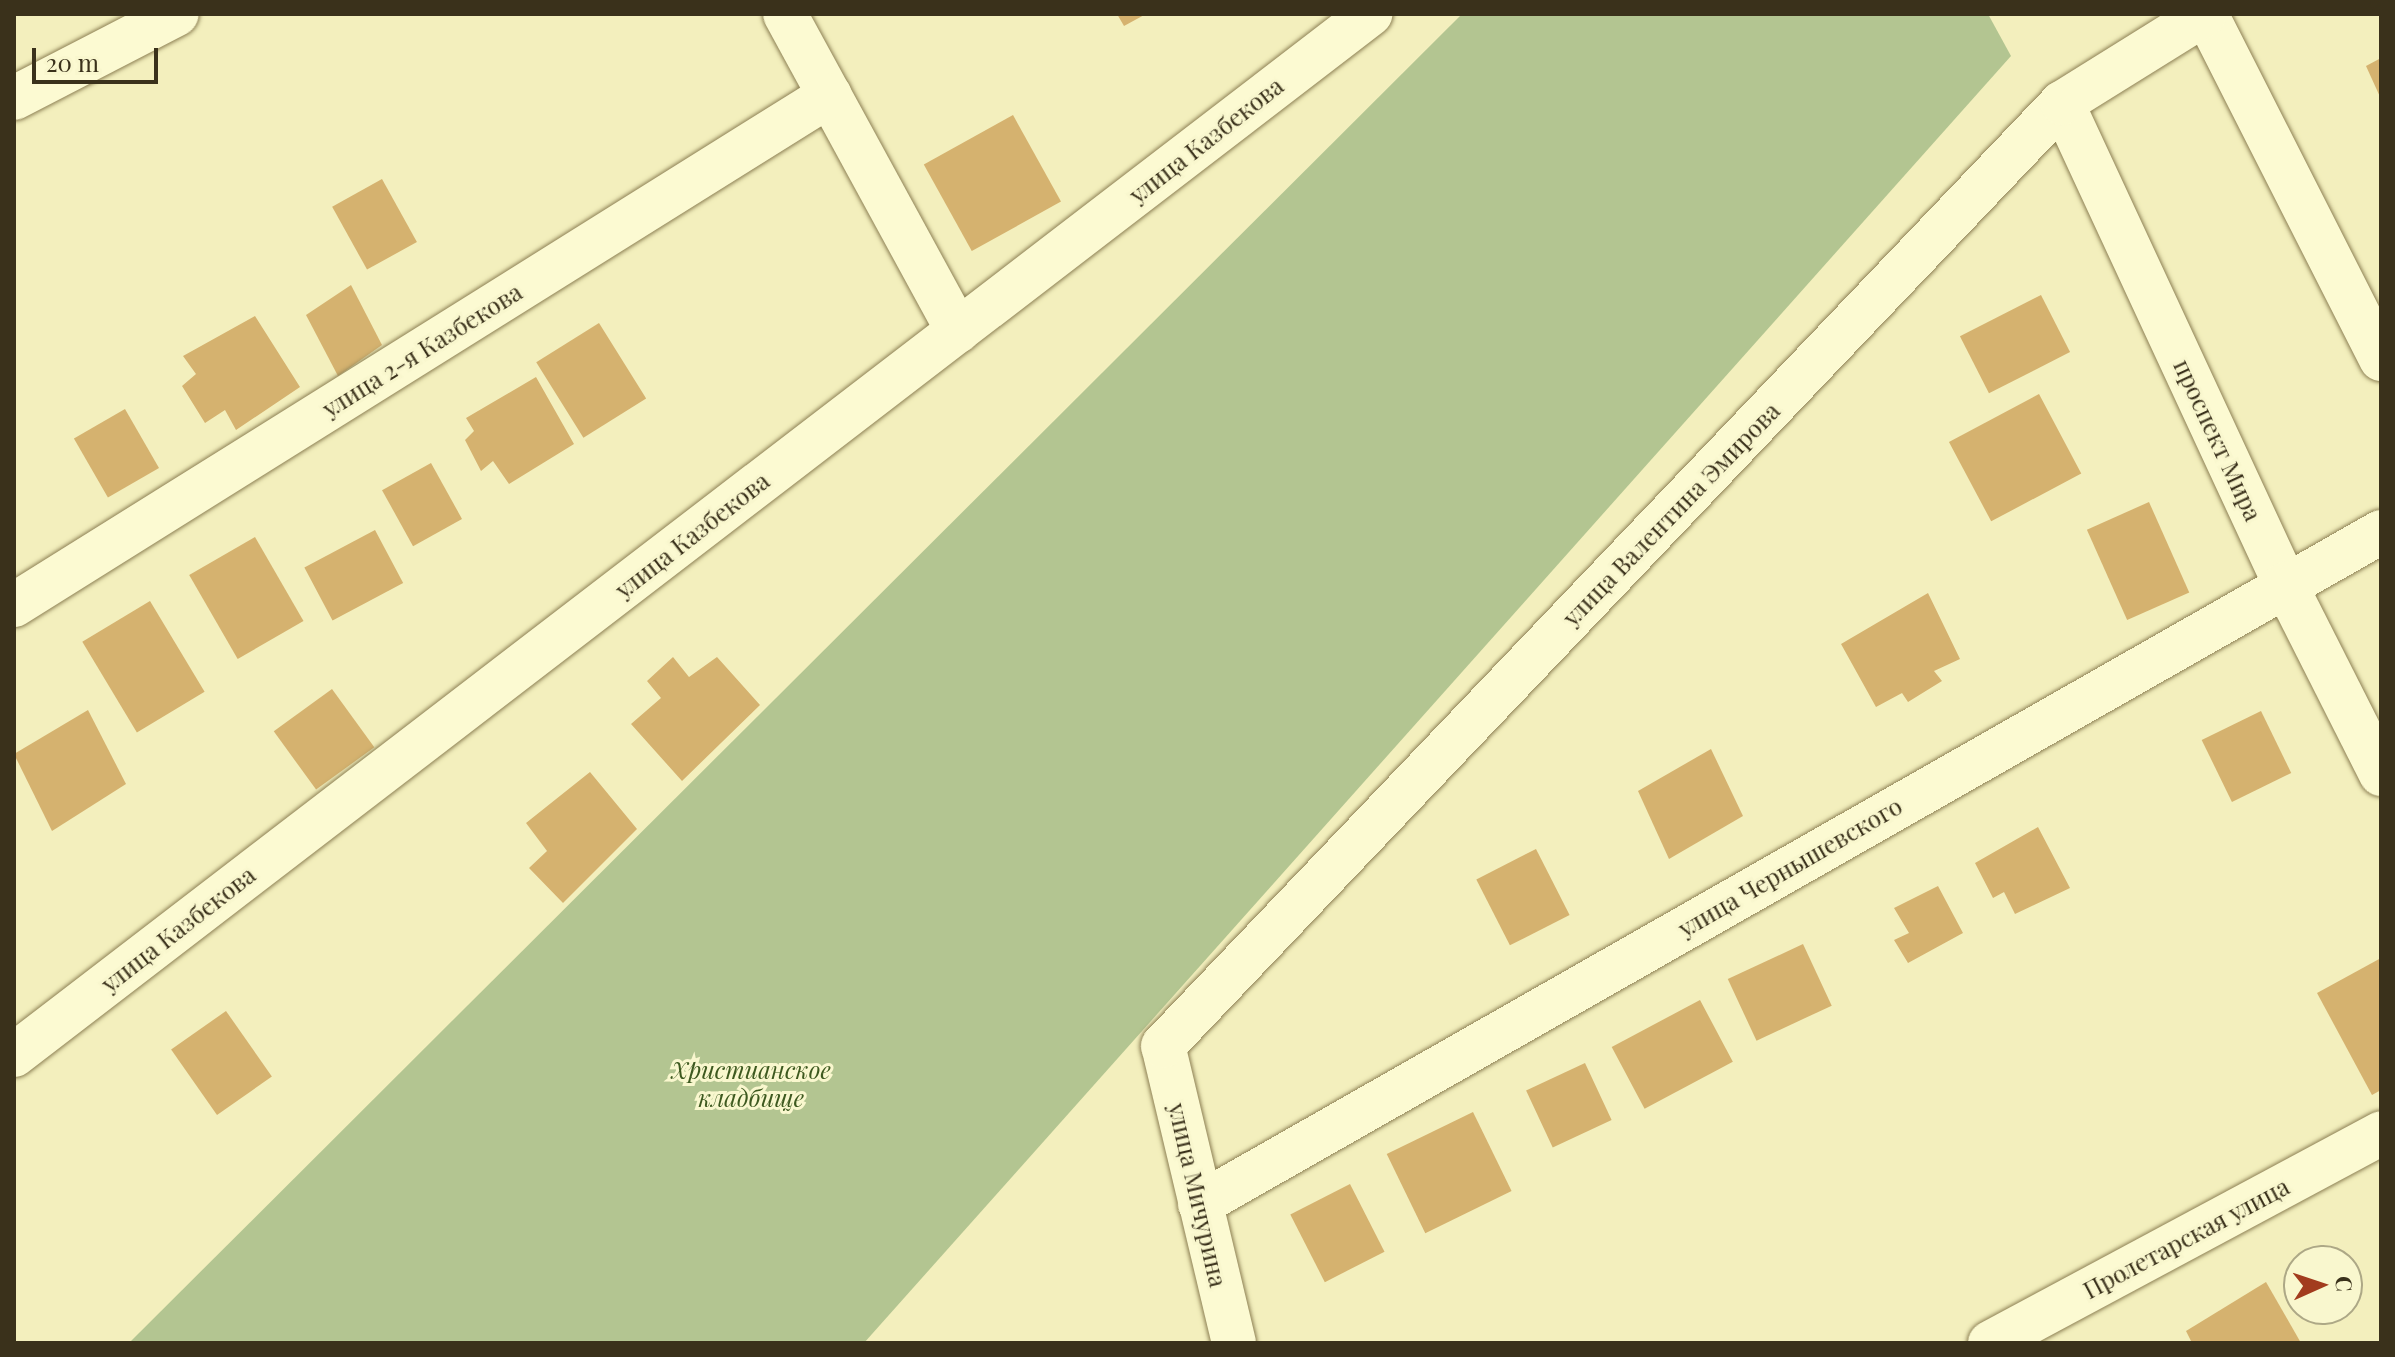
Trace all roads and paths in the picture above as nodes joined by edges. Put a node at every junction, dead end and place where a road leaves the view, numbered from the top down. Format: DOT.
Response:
graph roads {
  1 [pos="177,14"];
  2 [pos="785,14"];
  3 [pos="1370,14"];
  4 [pos="2206,14"];
  5 [pos="830,95"];
  6 [pos="14,98"];
  7 [pos="2062,103"];
  8 [pos="958,331"];
  9 [pos="2381,359"];
  10 [pos="2381,532"];
  11 [pos="2285,584"];
  12 [pos="14,605"];
  13 [pos="2381,774"];
  14 [pos="1163,1046"];
  15 [pos="14,1055"];
  16 [pos="2381,1133"];
  17 [pos="1200,1204"];
  18 [pos="1234,1343"];
  19 [pos="1990,1343"];
  1 -- 6 [label="street"];
  2 -- 5 [label="street"];
  3 -- 8 [label="street, улица Казбекова"];
  4 -- 7 [label="street, улица Валентина Эмирова"];
  4 -- 9 [label="street"];
  5 -- 8 [label="street"];
  5 -- 12 [label="street, улица 2-я Казбекова"];
  7 -- 11 [label="street, проспект Мира"];
  7 -- 14 [label="street, улица Валентина Эмирова"];
  8 -- 15 [label="street, улица Казбекова"];
  10 -- 11 [label="street, улица Чернышевского"];
  11 -- 13 [label="street, проспект Мира"];
  11 -- 17 [label="street, улица Чернышевского"];
  14 -- 17 [label="street, улица Мичурина"];
  16 -- 19 [label="street, Пролетарская улица"];
  17 -- 18 [label="street, улица Мичурина"];
}
